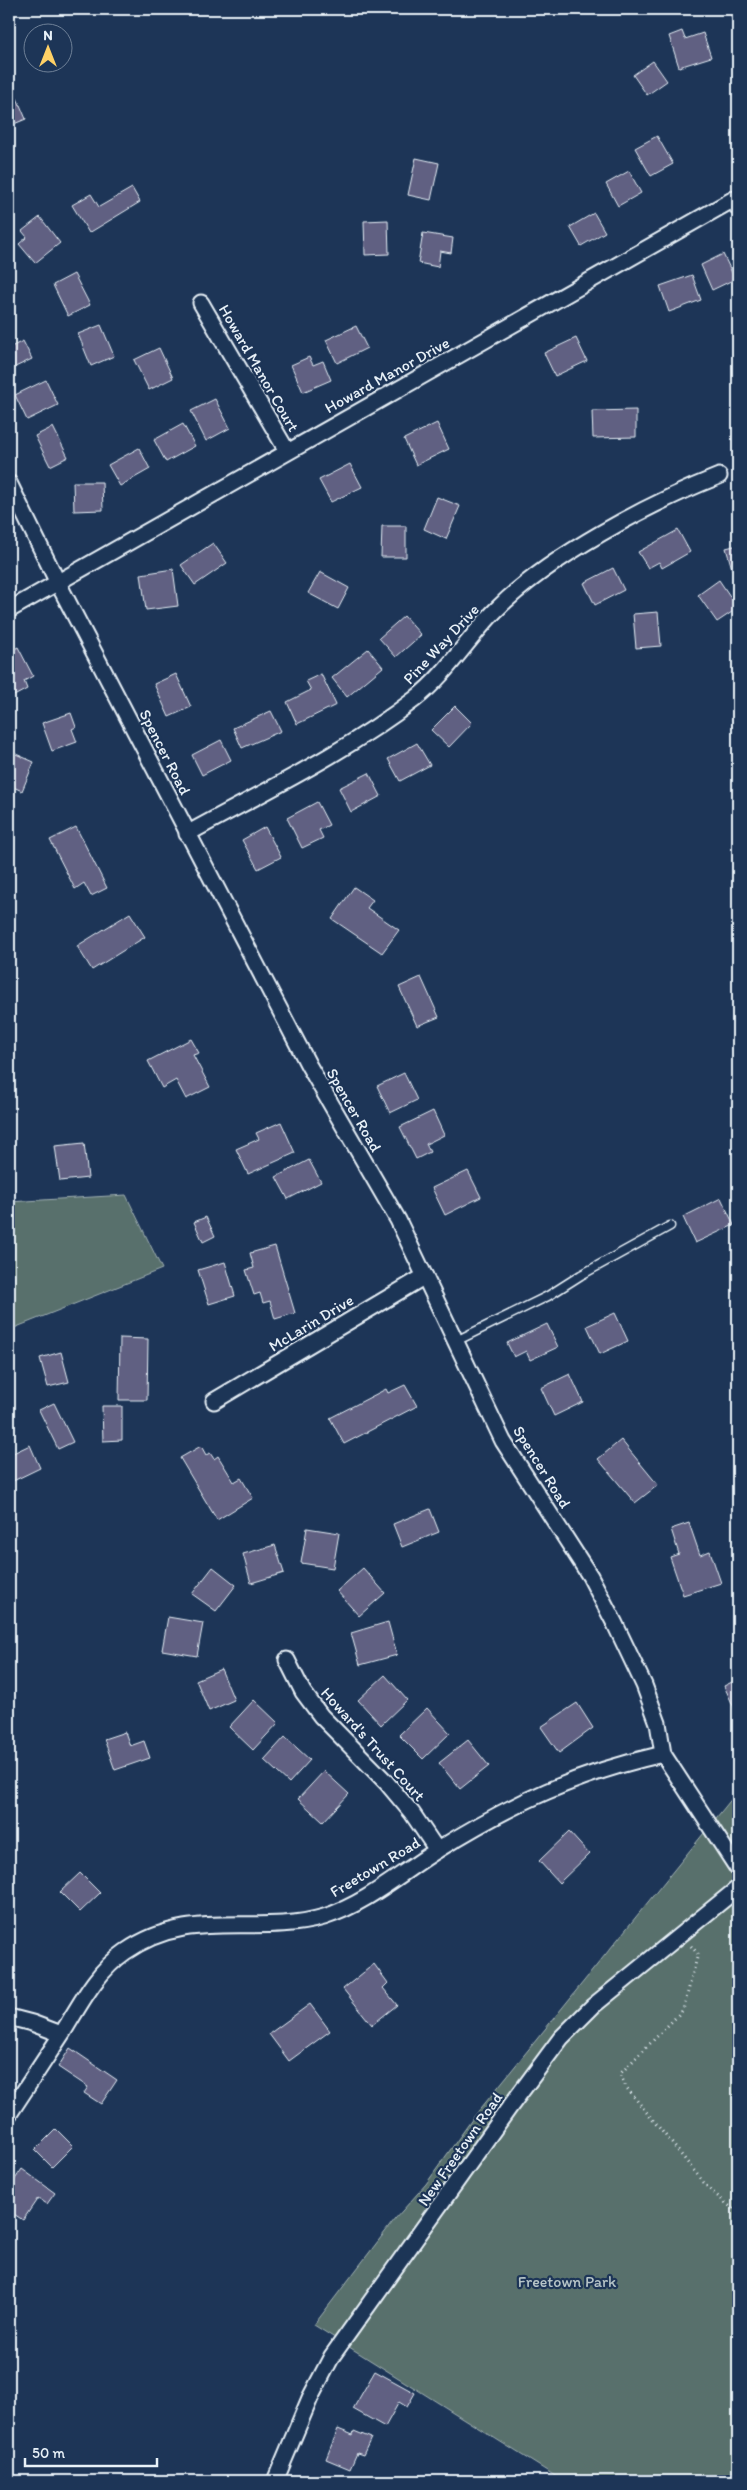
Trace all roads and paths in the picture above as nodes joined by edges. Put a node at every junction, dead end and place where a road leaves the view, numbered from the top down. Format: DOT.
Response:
graph roads {
  1 [pos="736,204"];
  2 [pos="201,303"];
  3 [pos="286,452"];
  4 [pos="719,476"];
  5 [pos="9,483"];
  6 [pos="58,583"];
  7 [pos="9,610"];
  8 [pos="187,834"];
  9 [pos="670,1226"];
  10 [pos="425,1276"];
  11 [pos="456,1341"];
  12 [pos="214,1401"];
  13 [pos="287,1660"];
  14 [pos="663,1754"];
  15 [pos="437,1850"];
  16 [pos="738,1869"];
  17 [pos="738,1888"];
  18 [pos="681,1934"];
  19 [pos="9,2017"];
  20 [pos="61,2034"];
  21 [pos="9,2114"];
  22 [pos="738,2213"];
  23 [pos="275,2481"];
  1 -- 3 [label="street, Howard Manor Drive"];
  2 -- 3 [label="street, Howard Manor Court"];
  3 -- 6 [label="street, Howard Manor Drive"];
  4 -- 8 [label="street, Pine Way Drive"];
  5 -- 6 [label="street, Spencer Road"];
  6 -- 7 [label="street, Howard Manor Drive"];
  6 -- 8 [label="street, Spencer Road"];
  8 -- 10 [label="street, Spencer Road"];
  9 -- 11 [label="lane"];
  10 -- 11 [label="street, Spencer Road"];
  10 -- 12 [label="street, McLarin Drive"];
  11 -- 14 [label="street, Spencer Road"];
  13 -- 15 [label="street, Howard's Trust Court"];
  14 -- 15 [label="street, Freetown Road"];
  14 -- 16 [label="street"];
  15 -- 20 [label="street, Freetown Road"];
  17 -- 18 [label="street, New Freetown Road"];
  18 -- 22 [label="path"];
  18 -- 23 [label="street, New Freetown Road"];
  19 -- 20 [label="street"];
  20 -- 21 [label="street, Freetown Road"];
}
